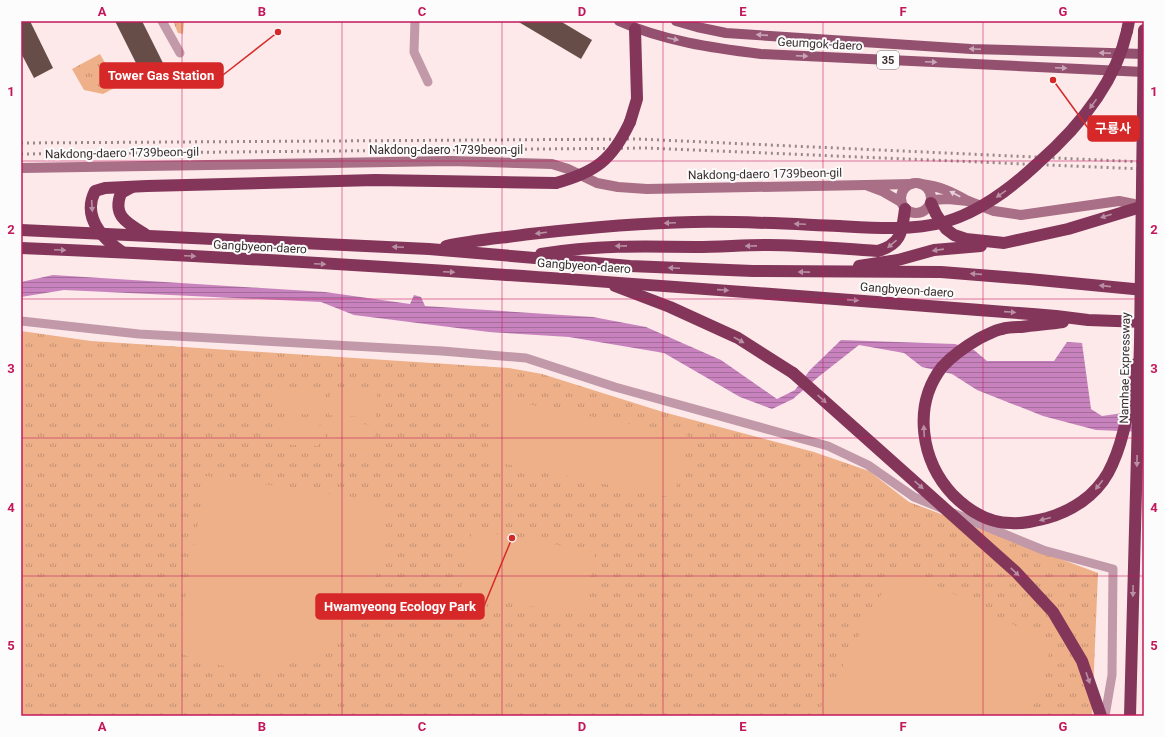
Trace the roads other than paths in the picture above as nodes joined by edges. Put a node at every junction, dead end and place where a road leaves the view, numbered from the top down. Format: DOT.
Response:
graph roads {
  1 [pos="162,21"];
  2 [pos="415,21"];
  3 [pos="619,21"];
  4 [pos="676,21"];
  5 [pos="1144,21"];
  6 [pos="634,25"];
  7 [pos="1128,26"];
  8 [pos="1144,30"];
  9 [pos="180,53"];
  10 [pos="1144,54"];
  11 [pos="1144,72"];
  12 [pos="428,82"];
  13 [pos="21,168"];
  14 [pos="916,184"];
  15 [pos="866,185"];
  16 [pos="132,187"];
  17 [pos="968,201"];
  18 [pos="931,202"];
  19 [pos="903,205"];
  20 [pos="1139,205"];
  21 [pos="21,230"];
  22 [pos="99,232"];
  23 [pos="146,235"];
  24 [pos="1004,243"];
  25 [pos="21,248"];
  26 [pos="429,249"];
  27 [pos="122,252"];
  28 [pos="526,257"];
  29 [pos="826,272"];
  30 [pos="601,281"];
  31 [pos="1144,290"];
  32 [pos="1088,320"];
  33 [pos="21,321"];
  34 [pos="1144,322"];
  35 [pos="1140,342"];
  36 [pos="1101,716"];
  37 [pos="1104,716"];
  38 [pos="1130,716"];
  1 -- 9 [label="street"];
  2 -- 12 [label="street"];
  3 -- 6 [label="main road, Geumgok-daero / 35"];
  10 -- 4 [label="main road, Geumgok-daero / 35, one-way"];
  5 -- 8 [label="highway, Namhae Expressway"];
  6 -- 11 [label="main road, Geumgok-daero / 35, one-way"];
  6 -- 16 [label="highway, bridge"];
  7 -- 26 [label="highway, one-way, bridge"];
  8 -- 35 [label="highway, Namhae Expressway, bridge"];
  13 -- 15 [label="street, Nakdong-daero 1739beon-gil"];
  14 -- 15 [label="street, Nakdong-daero 1739beon-gil"];
  17 -- 14 [label="street, Nakdong-daero 1739beon-gil, one-way"];
  14 -- 18 [label="street"];
  14 -- 19 [label="street"];
  15 -- 19 [label="street"];
  16 -- 22 [label="highway, one-way"];
  16 -- 23 [label="highway"];
  17 -- 18 [label="street"];
  17 -- 20 [label="street"];
  18 -- 19 [label="street"];
  18 -- 24 [label="highway"];
  19 -- 28 [label="highway, one-way"];
  20 -- 24 [label="highway, one-way"];
  21 -- 22 [label="highway, Gangbyeon-daero"];
  22 -- 23 [label="highway, Gangbyeon-daero"];
  22 -- 27 [label="highway"];
  26 -- 23 [label="highway, Gangbyeon-daero, one-way"];
  24 -- 29 [label="highway, one-way"];
  25 -- 27 [label="highway, Gangbyeon-daero, one-way"];
  26 -- 28 [label="highway, Gangbyeon-daero"];
  27 -- 30 [label="highway, Gangbyeon-daero, one-way"];
  29 -- 28 [label="highway, Gangbyeon-daero, one-way"];
  31 -- 29 [label="highway, Gangbyeon-daero, one-way"];
  30 -- 32 [label="highway, Gangbyeon-daero, one-way"];
  30 -- 36 [label="highway, one-way, bridge"];
  32 -- 34 [label="highway, Gangbyeon-daero"];
  35 -- 32 [label="highway, one-way, bridge"];
  33 -- 37 [label="street"];
  35 -- 38 [label="highway, Namhae Expressway, one-way, bridge"];
}
